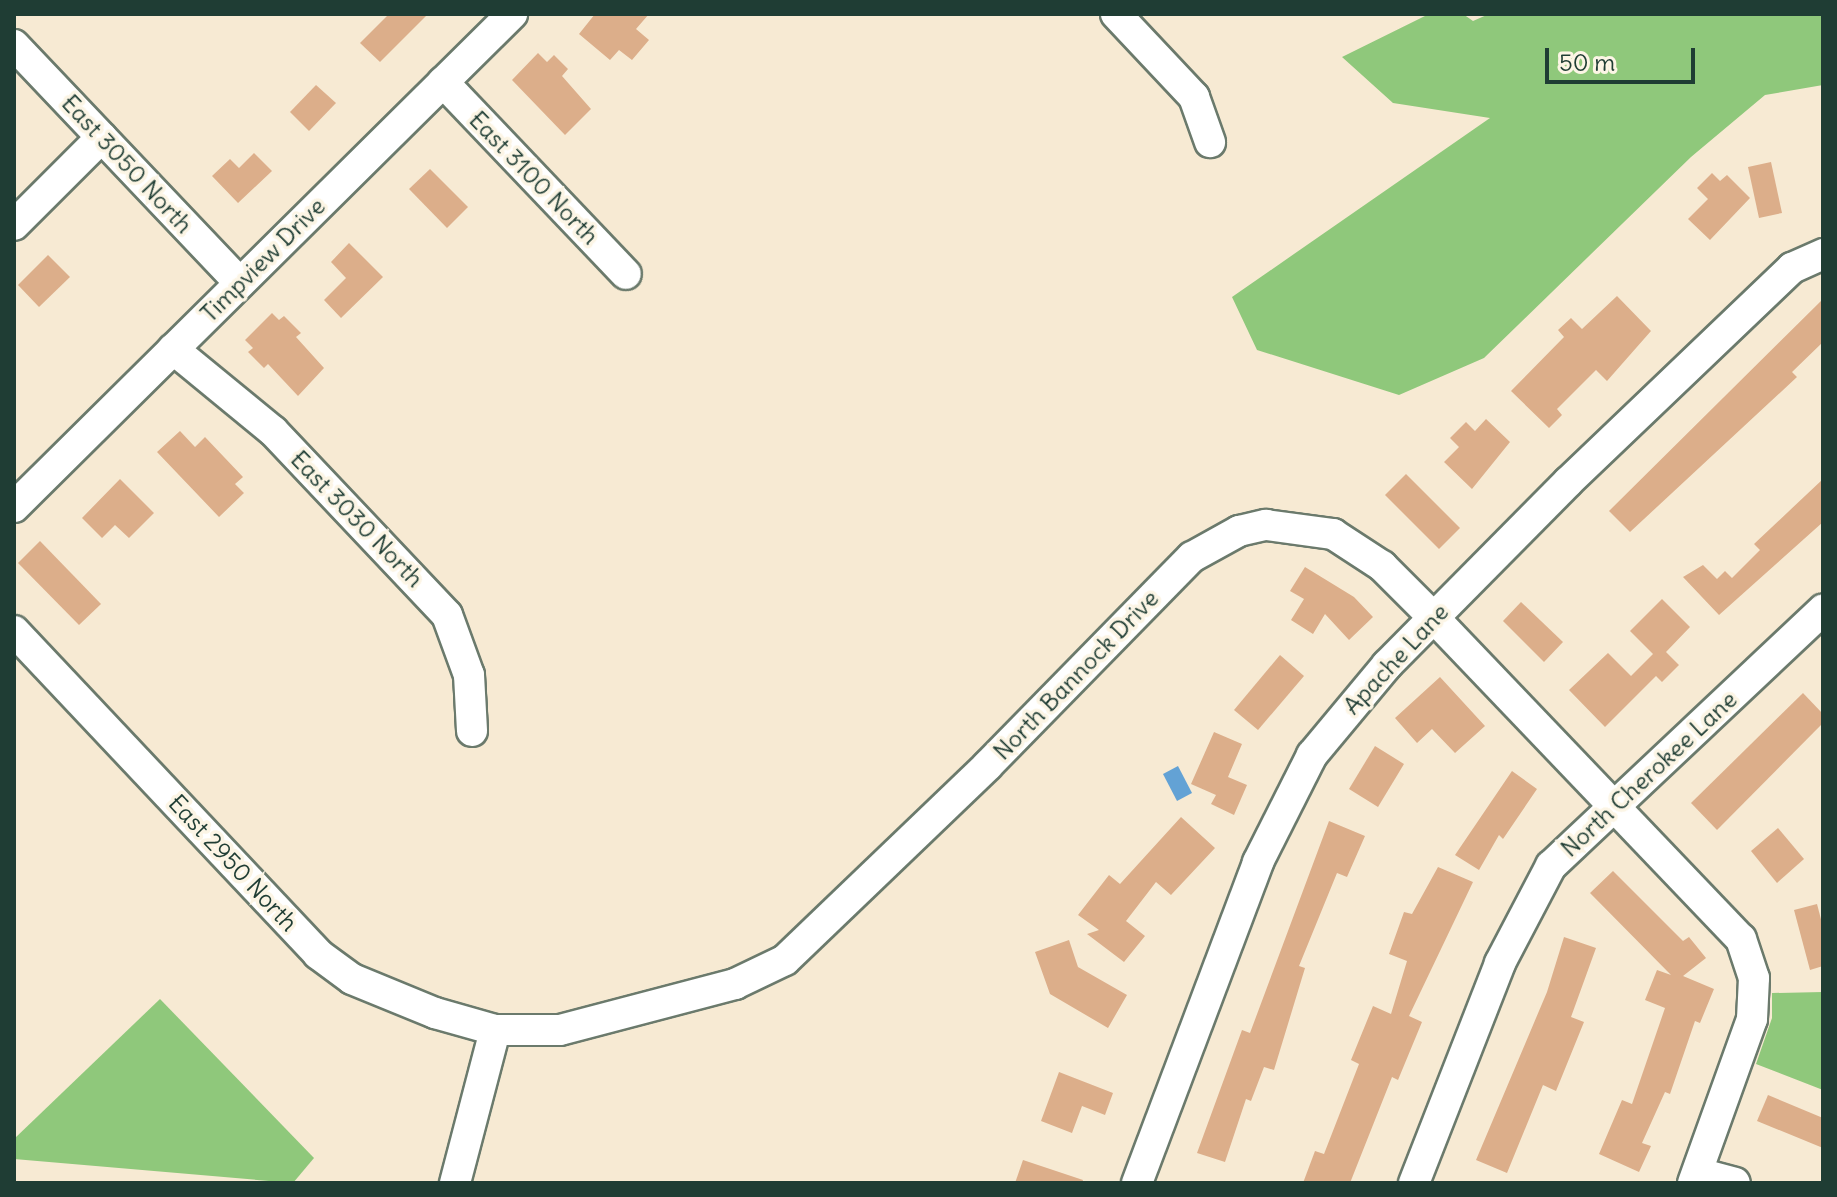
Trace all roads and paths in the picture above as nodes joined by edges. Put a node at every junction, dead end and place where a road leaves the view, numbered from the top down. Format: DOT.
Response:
graph roads {
  1 [pos="512,14"];
  2 [pos="1116,14"];
  3 [pos="14,45"];
  4 [pos="443,82"];
  5 [pos="102,137"];
  6 [pos="1210,142"];
  7 [pos="14,225"];
  8 [pos="1823,254"];
  9 [pos="626,274"];
  10 [pos="240,283"];
  11 [pos="173,349"];
  12 [pos="14,507"];
  13 [pos="1434,618"];
  14 [pos="1818,624"];
  15 [pos="14,631"];
  16 [pos="472,731"];
  17 [pos="1615,808"];
  18 [pos="495,1030"];
  19 [pos="1695,1178"];
  20 [pos="455,1183"];
  21 [pos="1137,1183"];
  22 [pos="1414,1183"];
  23 [pos="1735,1183"];
  1 -- 4 [label="street, Timpview Drive"];
  2 -- 6 [label="street"];
  3 -- 5 [label="street, East 3050 North"];
  4 -- 9 [label="street, East 3100 North"];
  4 -- 10 [label="street, Timpview Drive"];
  5 -- 7 [label="street"];
  5 -- 10 [label="street, East 3050 North"];
  8 -- 13 [label="street, Apache Lane"];
  10 -- 11 [label="street, Timpview Drive"];
  11 -- 12 [label="street, Timpview Drive"];
  11 -- 16 [label="street, East 3030 North"];
  13 -- 17 [label="street, North Bannock Drive"];
  13 -- 18 [label="street, North Bannock Drive"];
  13 -- 21 [label="street, Apache Lane"];
  14 -- 17 [label="street, North Cherokee Lane"];
  15 -- 18 [label="street, East 2950 North"];
  17 -- 19 [label="street, North Bannock Drive"];
  17 -- 22 [label="street, North Cherokee Lane"];
  18 -- 20 [label="street"];
  19 -- 23 [label="street"];
}
